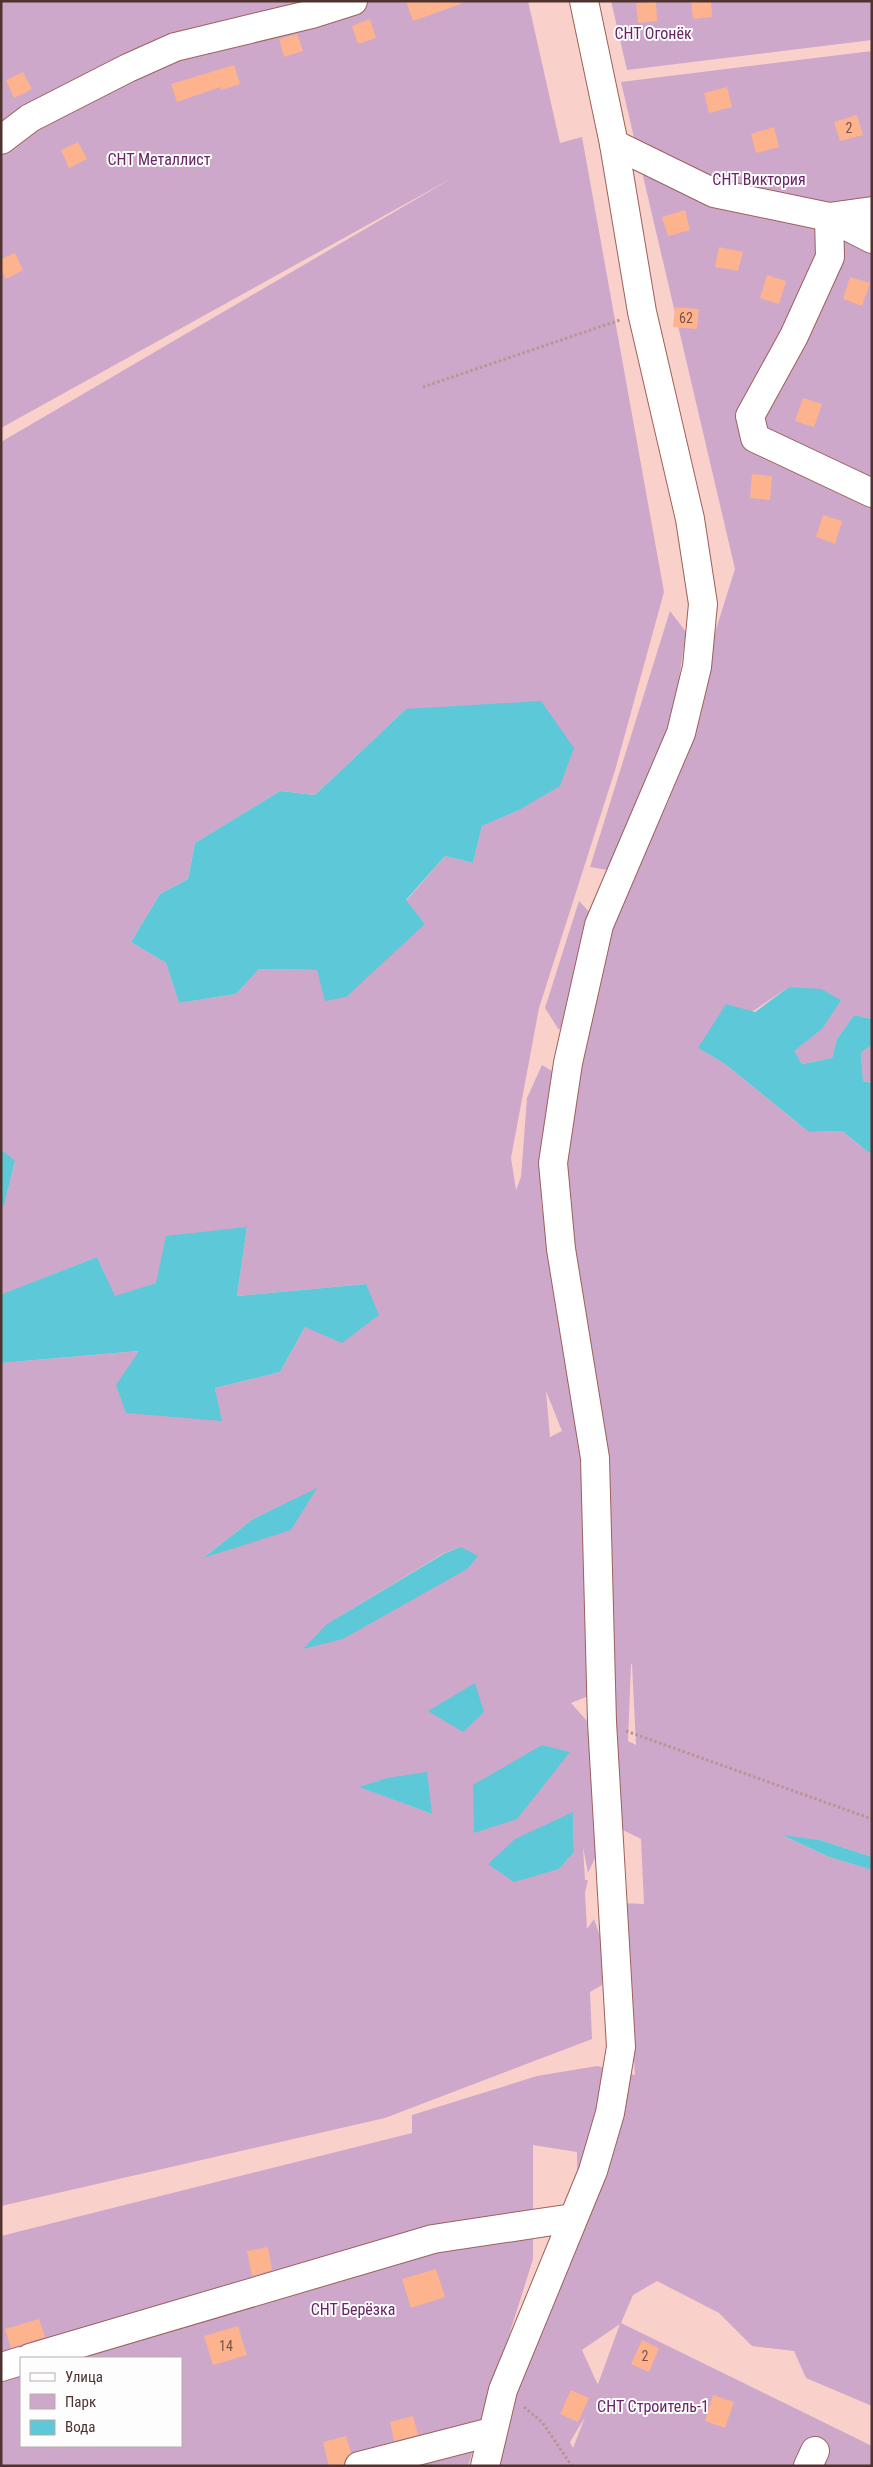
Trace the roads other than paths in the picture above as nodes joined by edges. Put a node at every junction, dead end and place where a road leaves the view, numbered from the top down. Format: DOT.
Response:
graph roads {
  1 [pos="353,1"];
  2 [pos="584,1"];
  3 [pos="1,140"];
  4 [pos="614,144"];
  5 [pos="872,211"];
  6 [pos="829,216"];
  7 [pos="872,239"];
  8 [pos="872,493"];
  9 [pos="574,2218"];
  10 [pos="33,2357"];
  11 [pos="20,2361"];
  12 [pos="1,2367"];
  13 [pos="491,2432"];
  14 [pos="360,2466"];
  15 [pos="485,2466"];
  1 -- 3 [label="street"];
  2 -- 4 [label="street"];
  4 -- 6 [label="street"];
  4 -- 9 [label="street"];
  5 -- 6 [label="street"];
  6 -- 7 [label="street"];
  6 -- 8 [label="street"];
  9 -- 10 [label="street"];
  9 -- 13 [label="street"];
  11 -- 12 [label="street"];
  13 -- 14 [label="street"];
  13 -- 15 [label="street"];
}
